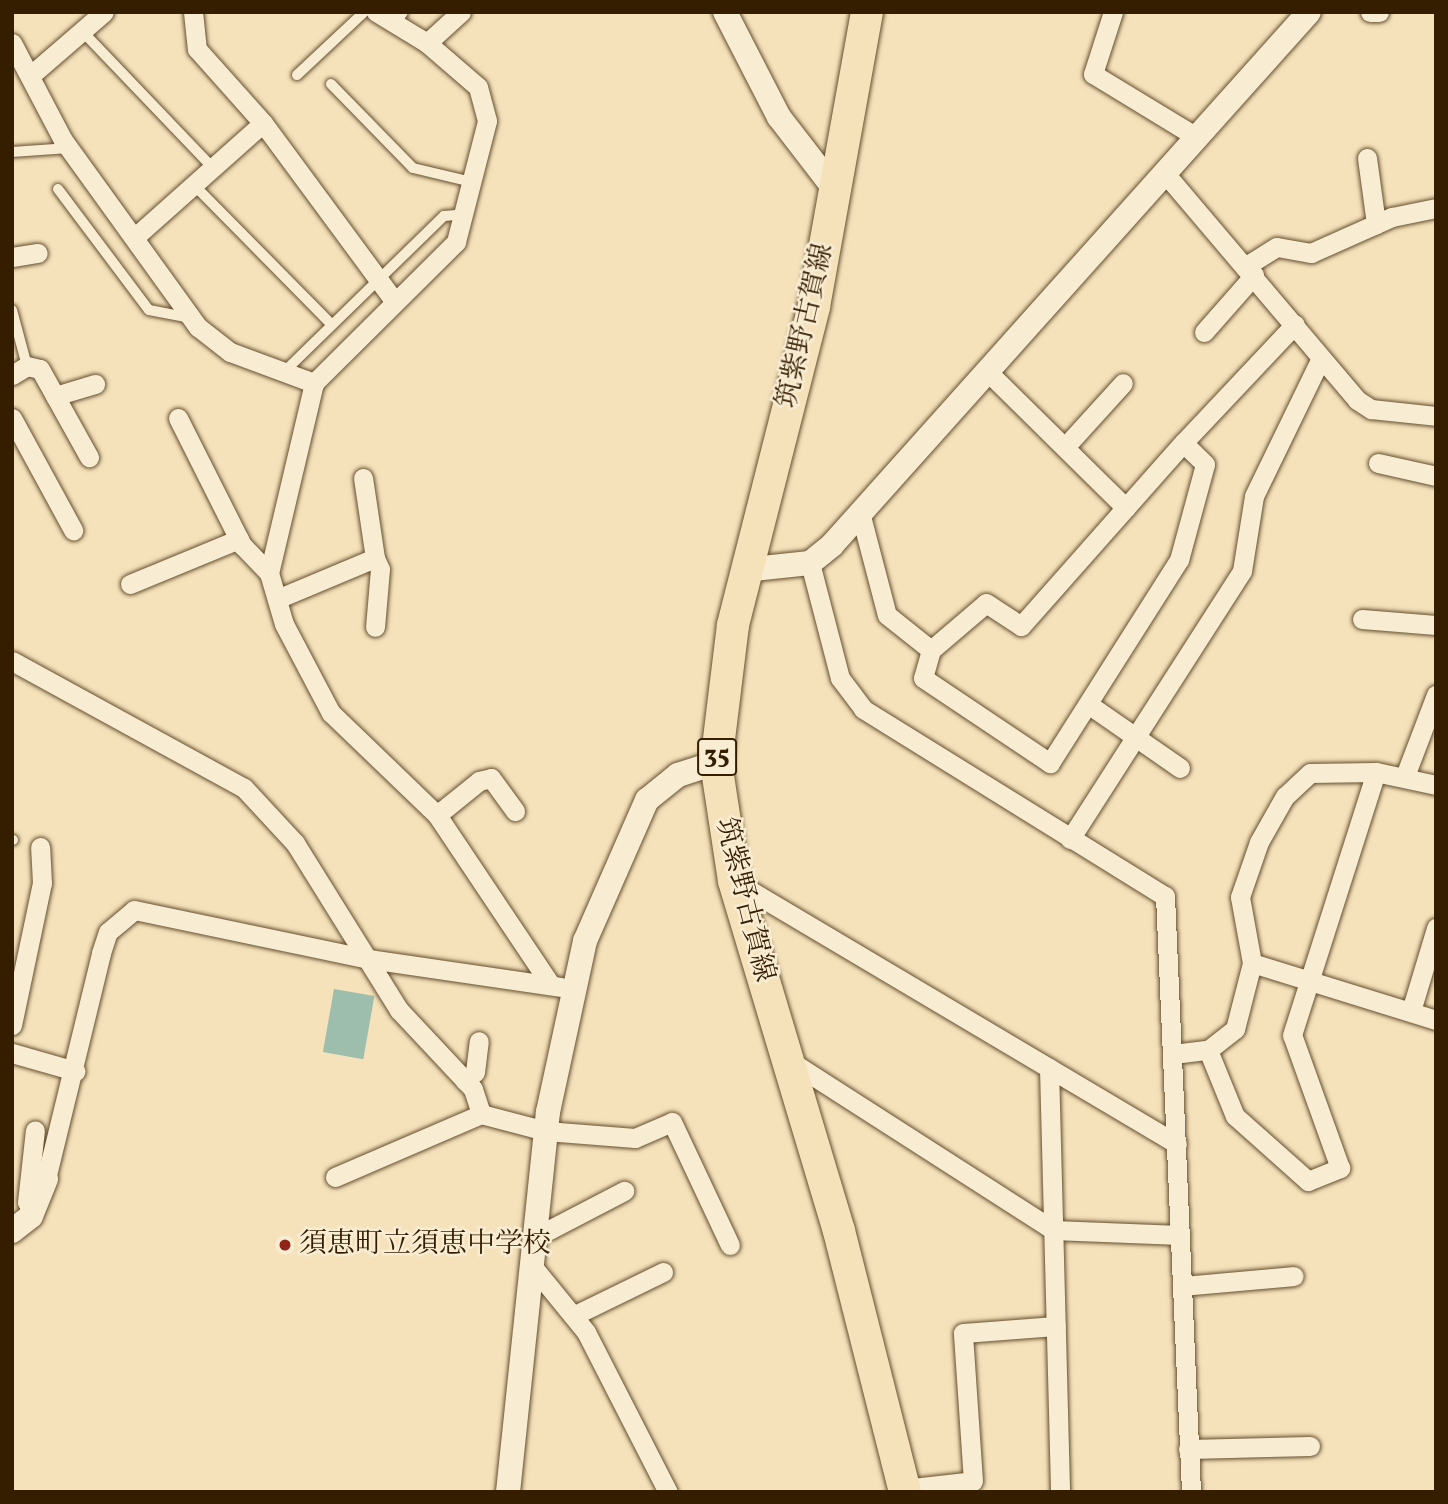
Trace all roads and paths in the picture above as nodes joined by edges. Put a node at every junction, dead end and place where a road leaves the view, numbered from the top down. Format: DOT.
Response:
graph roads {
  1 [pos="104,12"];
  2 [pos="193,12"];
  3 [pos="364,12"];
  4 [pos="376,12"];
  5 [pos="461,12"];
  6 [pos="725,12"];
  7 [pos="867,12"];
  8 [pos="1113,12"];
  9 [pos="1309,12"];
  10 [pos="1370,12"];
  11 [pos="1380,12"];
  12 [pos="399,18"];
  13 [pos="83,32"];
  14 [pos="12,43"];
  15 [pos="427,43"];
  16 [pos="31,75"];
  17 [pos="297,75"];
  18 [pos="331,84"];
  19 [pos="263,123"];
  20 [pos="1195,136"];
  21 [pos="69,148"];
  22 [pos="12,152"];
  23 [pos="1367,158"];
  24 [pos="213,168"];
  25 [pos="1163,171"];
  26 [pos="473,183"];
  27 [pos="194,185"];
  28 [pos="58,189"];
  29 [pos="836,191"];
  30 [pos="1436,208"];
  31 [pos="465,214"];
  32 [pos="1376,224"];
  33 [pos="135,237"];
  34 [pos="38,253"];
  35 [pos="12,257"];
  36 [pos="1250,270"];
  37 [pos="377,277"];
  38 [pos="396,302"];
  39 [pos="12,310"];
  40 [pos="192,318"];
  41 [pos="330,323"];
  42 [pos="1294,324"];
  43 [pos="1204,332"];
  44 [pos="1321,358"];
  45 [pos="287,369"];
  46 [pos="20,370"];
  47 [pos="987,371"];
  48 [pos="314,383"];
  49 [pos="1123,383"];
  50 [pos="95,384"];
  51 [pos="55,396"];
  52 [pos="1436,416"];
  53 [pos="12,418"];
  54 [pos="178,418"];
  55 [pos="1182,443"];
  56 [pos="1065,447"];
  57 [pos="89,457"];
  58 [pos="1378,463"];
  59 [pos="1436,476"];
  60 [pos="363,478"];
  61 [pos="1126,508"];
  62 [pos="862,520"];
  63 [pos="73,530"];
  64 [pos="239,539"];
  65 [pos="375,558"];
  66 [pos="810,563"];
  67 [pos="744,570"];
  68 [pos="269,573"];
  69 [pos="130,584"];
  70 [pos="277,600"];
  71 [pos="1362,619"];
  72 [pos="1436,625"];
  73 [pos="375,626"];
  74 [pos="930,650"];
  75 [pos="12,662"];
  76 [pos="1436,695"];
  77 [pos="1088,704"];
  78 [pos="1136,737"];
  79 [pos="716,763"];
  80 [pos="1180,768"];
  81 [pos="1376,772"];
  82 [pos="1405,776"];
  83 [pos="1436,785"];
  84 [pos="515,811"];
  85 [pos="437,815"];
  86 [pos="1070,839"];
  87 [pos="40,847"];
  88 [pos="734,881"];
  89 [pos="1436,928"];
  90 [pos="369,959"];
  91 [pos="1252,963"];
  92 [pos="1314,981"];
  93 [pos="561,987"];
  94 [pos="16,993"];
  95 [pos="1411,1011"];
  96 [pos="1436,1020"];
  97 [pos="12,1026"];
  98 [pos="479,1041"];
  99 [pos="1208,1050"];
  100 [pos="12,1053"];
  101 [pos="1173,1054"];
  102 [pos="790,1061"];
  103 [pos="1049,1068"];
  104 [pos="75,1071"];
  105 [pos="465,1081"];
  106 [pos="481,1114"];
  107 [pos="35,1130"];
  108 [pos="546,1130"];
  109 [pos="1177,1144"];
  110 [pos="335,1177"];
  111 [pos="46,1179"];
  112 [pos="624,1191"];
  113 [pos="34,1211"];
  114 [pos="536,1229"];
  115 [pos="1054,1230"];
  116 [pos="12,1231"];
  117 [pos="1180,1235"];
  118 [pos="730,1245"];
  119 [pos="533,1267"];
  120 [pos="663,1272"];
  121 [pos="1294,1276"];
  122 [pos="1182,1286"];
  123 [pos="575,1315"];
  124 [pos="1056,1326"];
  125 [pos="1310,1446"];
  126 [pos="1188,1449"];
  127 [pos="905,1490"];
  128 [pos="509,1492"];
  129 [pos="668,1492"];
  130 [pos="1060,1492"];
  131 [pos="1191,1492"];
  1 -- 13 [label="street"];
  2 -- 19 [label="street"];
  3 -- 17 [label="lane"];
  4 -- 12 [label="street"];
  5 -- 15 [label="street"];
  6 -- 29 [label="street"];
  7 -- 29 [label="main road, 筑紫野古賀線 / 35"];
  8 -- 20 [label="street"];
  9 -- 20 [label="street"];
  10 -- 11 [label="street"];
  12 -- 15 [label="street"];
  13 -- 16 [label="street"];
  13 -- 24 [label="lane"];
  14 -- 16 [label="street"];
  15 -- 26 [label="street"];
  16 -- 21 [label="street"];
  18 -- 26 [label="lane"];
  19 -- 24 [label="street"];
  19 -- 37 [label="street"];
  20 -- 25 [label="street"];
  21 -- 22 [label="lane"];
  21 -- 33 [label="street"];
  23 -- 32 [label="street"];
  24 -- 27 [label="street"];
  25 -- 36 [label="street"];
  25 -- 47 [label="street"];
  26 -- 31 [label="street"];
  27 -- 33 [label="street"];
  27 -- 41 [label="lane"];
  28 -- 40 [label="lane"];
  29 -- 67 [label="main road, 筑紫野古賀線 / 35"];
  30 -- 32 [label="street"];
  31 -- 37 [label="lane"];
  31 -- 38 [label="street"];
  32 -- 36 [label="street"];
  33 -- 40 [label="street"];
  34 -- 35 [label="street"];
  36 -- 42 [label="street"];
  36 -- 43 [label="street"];
  37 -- 38 [label="street"];
  37 -- 41 [label="lane"];
  38 -- 48 [label="street"];
  39 -- 46 [label="lane"];
  40 -- 45 [label="street"];
  41 -- 45 [label="lane"];
  42 -- 44 [label="street"];
  42 -- 55 [label="street"];
  44 -- 52 [label="street"];
  44 -- 78 [label="street"];
  45 -- 48 [label="street"];
  46 -- 51 [label="street"];
  47 -- 56 [label="street"];
  47 -- 66 [label="street"];
  48 -- 68 [label="street"];
  49 -- 56 [label="street"];
  50 -- 51 [label="street"];
  51 -- 57 [label="street"];
  53 -- 63 [label="street"];
  54 -- 64 [label="street"];
  55 -- 61 [label="street"];
  55 -- 77 [label="street"];
  56 -- 61 [label="street"];
  58 -- 59 [label="street"];
  60 -- 65 [label="street"];
  61 -- 74 [label="street"];
  62 -- 74 [label="street"];
  64 -- 68 [label="street"];
  64 -- 69 [label="street"];
  65 -- 70 [label="street"];
  65 -- 73 [label="street"];
  66 -- 67 [label="street"];
  66 -- 86 [label="street"];
  67 -- 79 [label="main road, 筑紫野古賀線 / 35"];
  68 -- 70 [label="street"];
  70 -- 85 [label="street"];
  71 -- 72 [label="street"];
  74 -- 77 [label="street"];
  75 -- 90 [label="street"];
  76 -- 82 [label="street"];
  77 -- 78 [label="street"];
  78 -- 80 [label="street"];
  78 -- 86 [label="street"];
  79 -- 88 [label="main road, 筑紫野古賀線 / 35"];
  79 -- 93 [label="street"];
  81 -- 82 [label="street"];
  81 -- 91 [label="street"];
  81 -- 92 [label="street"];
  82 -- 83 [label="street"];
  84 -- 85 [label="street"];
  85 -- 93 [label="street"];
  86 -- 101 [label="street"];
  87 -- 94 [label="street"];
  88 -- 102 [label="main road, 筑紫野古賀線 / 35"];
  88 -- 103 [label="street"];
  89 -- 95 [label="street"];
  90 -- 93 [label="street"];
  90 -- 104 [label="street"];
  90 -- 105 [label="street"];
  91 -- 92 [label="street"];
  91 -- 99 [label="street"];
  92 -- 95 [label="street"];
  92 -- 99 [label="street"];
  93 -- 108 [label="street"];
  94 -- 97 [label="street"];
  95 -- 96 [label="street"];
  98 -- 105 [label="street"];
  99 -- 101 [label="street"];
  100 -- 104 [label="street"];
  101 -- 109 [label="street"];
  102 -- 115 [label="street"];
  102 -- 127 [label="main road, 筑紫野古賀線 / 35"];
  103 -- 109 [label="street"];
  103 -- 115 [label="street"];
  104 -- 111 [label="street"];
  105 -- 106 [label="street"];
  106 -- 108 [label="street"];
  106 -- 110 [label="street"];
  107 -- 113 [label="street"];
  108 -- 114 [label="street"];
  108 -- 118 [label="street"];
  109 -- 117 [label="street"];
  111 -- 113 [label="street"];
  112 -- 114 [label="street"];
  113 -- 116 [label="street"];
  114 -- 119 [label="street"];
  115 -- 117 [label="street"];
  115 -- 124 [label="street"];
  117 -- 122 [label="street"];
  119 -- 123 [label="street"];
  119 -- 128 [label="street"];
  120 -- 123 [label="street"];
  121 -- 122 [label="street"];
  122 -- 126 [label="street"];
  123 -- 129 [label="street"];
  124 -- 127 [label="street"];
  124 -- 130 [label="street"];
  125 -- 126 [label="street"];
  126 -- 131 [label="street"];
}
